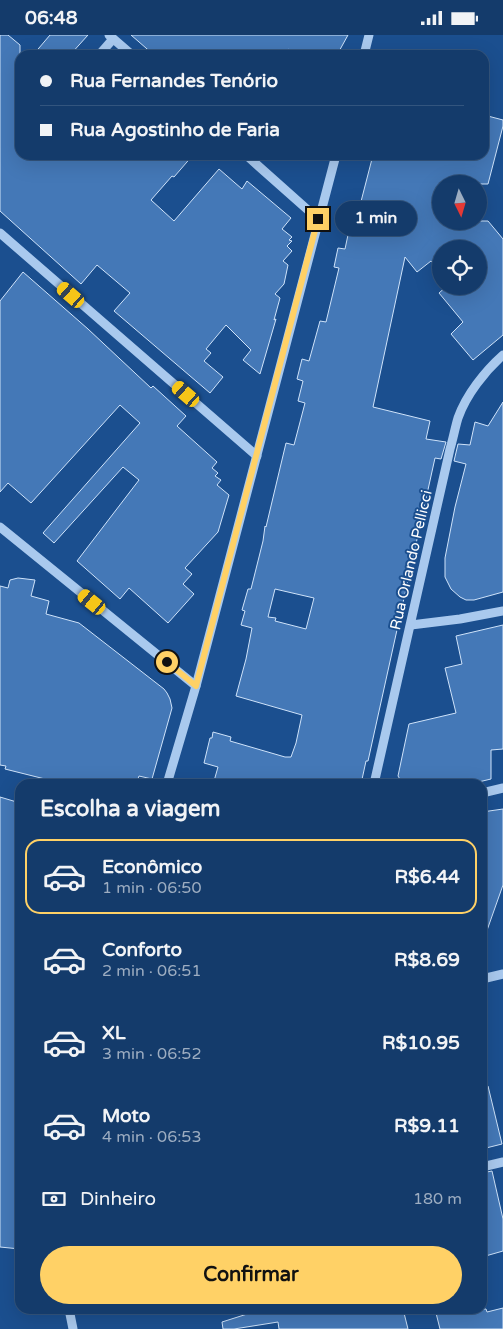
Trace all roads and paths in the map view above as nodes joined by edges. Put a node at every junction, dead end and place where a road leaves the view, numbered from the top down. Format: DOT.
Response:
graph roads {
  1 [pos="369,35"];
  2 [pos="111,37"];
  3 [pos="103,50"];
  4 [pos="126,50"];
  5 [pos="365,50"];
  6 [pos="252,160"];
  7 [pos="335,160"];
  8 [pos="318,219"];
  9 [pos="0,233"];
  10 [pos="503,355"];
  11 [pos="257,456"];
  12 [pos="1,532"];
  13 [pos="503,611"];
  14 [pos="411,625"];
  15 [pos="196,686"];
  16 [pos="168,779"];
  17 [pos="375,779"];
  18 [pos="503,788"];
  19 [pos="487,792"];
  20 [pos="503,974"];
  21 [pos="487,978"];
  22 [pos="503,1162"];
  23 [pos="487,1166"];
  24 [pos="70,1314"];
  25 [pos="73,1329"];
  1 -- 5 [label="street"];
  2 -- 3 [label="street"];
  2 -- 4 [label="street"];
  6 -- 8 [label="street"];
  7 -- 8 [label="street"];
  8 -- 11 [label="street"];
  9 -- 11 [label="street"];
  10 -- 14 [label="street, Rua Orlando Pellicci"];
  11 -- 15 [label="street"];
  12 -- 15 [label="street"];
  13 -- 14 [label="street"];
  14 -- 17 [label="street, Rua Orlando Pellicci"];
  15 -- 16 [label="street"];
  18 -- 19 [label="street"];
  20 -- 21 [label="street"];
  22 -- 23 [label="street"];
  24 -- 25 [label="street"];
}
